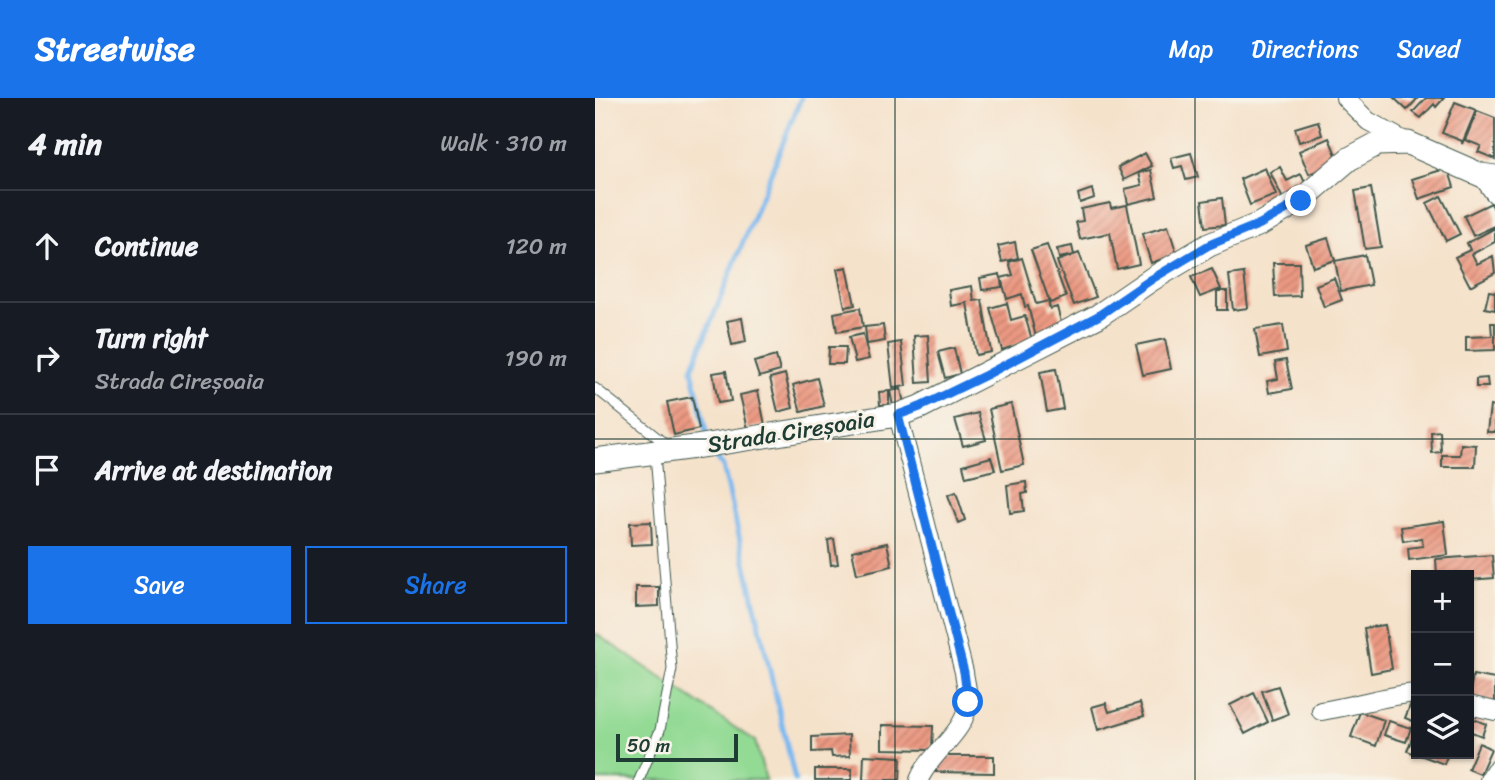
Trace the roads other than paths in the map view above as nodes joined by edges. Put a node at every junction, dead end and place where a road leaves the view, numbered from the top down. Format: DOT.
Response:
graph roads {
  1 [pos="1345,98"];
  2 [pos="1408,143"];
  3 [pos="1488,176"];
  4 [pos="1495,194"];
  5 [pos="595,388"];
  6 [pos="898,415"];
  7 [pos="664,451"];
  8 [pos="595,460"];
  9 [pos="1411,693"];
  10 [pos="1474,706"];
  11 [pos="1321,711"];
  12 [pos="1495,711"];
  13 [pos="1495,770"];
  14 [pos="639,780"];
  15 [pos="919,780"];
  16 [pos="1489,780"];
  1 -- 2 [label="street"];
  2 -- 3 [label="street, Strada Cireșoaia"];
  2 -- 6 [label="street, Strada Cireșoaia"];
  3 -- 4 [label="street"];
  5 -- 7 [label="lane"];
  6 -- 7 [label="street, Strada Cireșoaia"];
  6 -- 15 [label="street"];
  7 -- 8 [label="street, Strada Cireșoaia"];
  7 -- 14 [label="lane"];
  9 -- 11 [label="street"];
  10 -- 12 [label="street"];
  13 -- 16 [label="street"];
}
